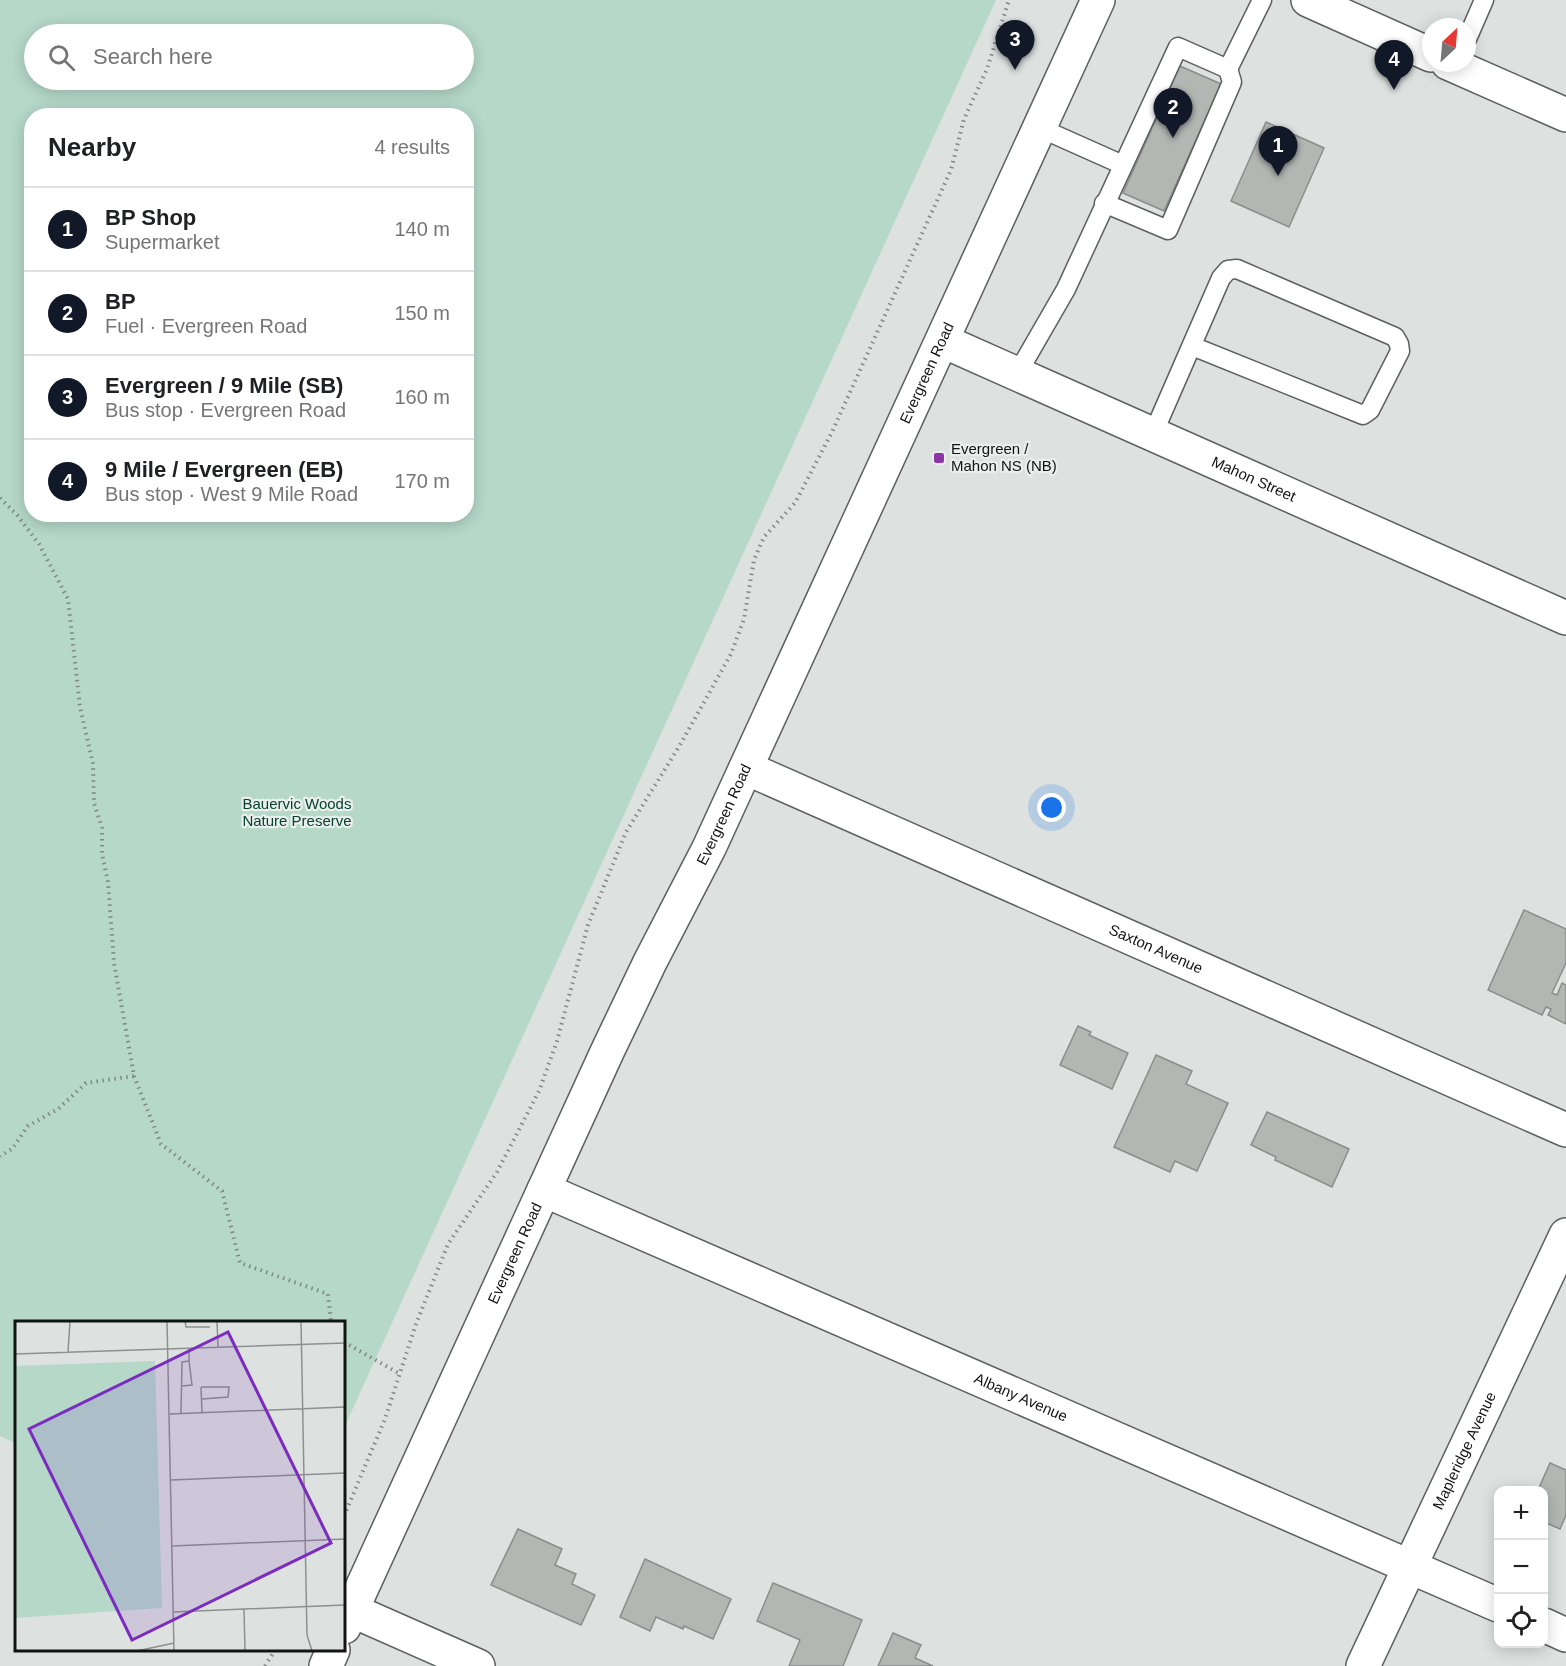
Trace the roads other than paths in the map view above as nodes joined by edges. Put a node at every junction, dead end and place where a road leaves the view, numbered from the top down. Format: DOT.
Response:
graph roads {
  1 [pos="1098,0"];
  2 [pos="1262,0"];
  3 [pos="1308,0"];
  4 [pos="1484,0"];
  5 [pos="1474,18"];
  6 [pos="1422,45"];
  7 [pos="1227,69"];
  8 [pos="1476,70"];
  9 [pos="1566,116"];
  10 [pos="1040,128"];
  11 [pos="1123,165"];
  12 [pos="1104,204"];
  13 [pos="943,341"];
  14 [pos="1192,346"];
  15 [pos="1017,374"];
  16 [pos="1153,434"];
  17 [pos="1566,618"];
  18 [pos="746,768"];
  19 [pos="1566,1130"];
  20 [pos="544,1190"];
  21 [pos="1566,1235"];
  22 [pos="1409,1565"];
  23 [pos="1494,1603"];
  24 [pos="347,1618"];
  25 [pos="1548,1627"];
  26 [pos="1566,1635"];
  27 [pos="333,1651"];
  28 [pos="326,1666"];
  29 [pos="478,1666"];
  30 [pos="1363,1666"];
  1 -- 10 [label="street, Evergreen Road"];
  2 -- 7 [label="lane"];
  3 -- 6 [label="street"];
  4 -- 5 [label="lane"];
  7 -- 11 [label="lane"];
  7 -- 12 [label="lane"];
  8 -- 9 [label="street"];
  10 -- 11 [label="lane"];
  10 -- 13 [label="street, Evergreen Road"];
  11 -- 12 [label="lane"];
  12 -- 15 [label="lane"];
  13 -- 15 [label="street, Mahon Street"];
  13 -- 18 [label="street, Evergreen Road"];
  14 -- 14 [label="lane"];
  14 -- 16 [label="lane"];
  15 -- 16 [label="street, Mahon Street"];
  16 -- 17 [label="street, Mahon Street"];
  18 -- 19 [label="street, Saxton Avenue"];
  18 -- 20 [label="street, Evergreen Road"];
  20 -- 22 [label="street, Albany Avenue"];
  20 -- 24 [label="street, Evergreen Road"];
  21 -- 22 [label="street, Mapleridge Avenue"];
  22 -- 23 [label="street, Albany Avenue"];
  22 -- 30 [label="street, Mapleridge Avenue"];
  24 -- 29 [label="street"];
  25 -- 26 [label="street"];
  27 -- 28 [label="street"];
}
